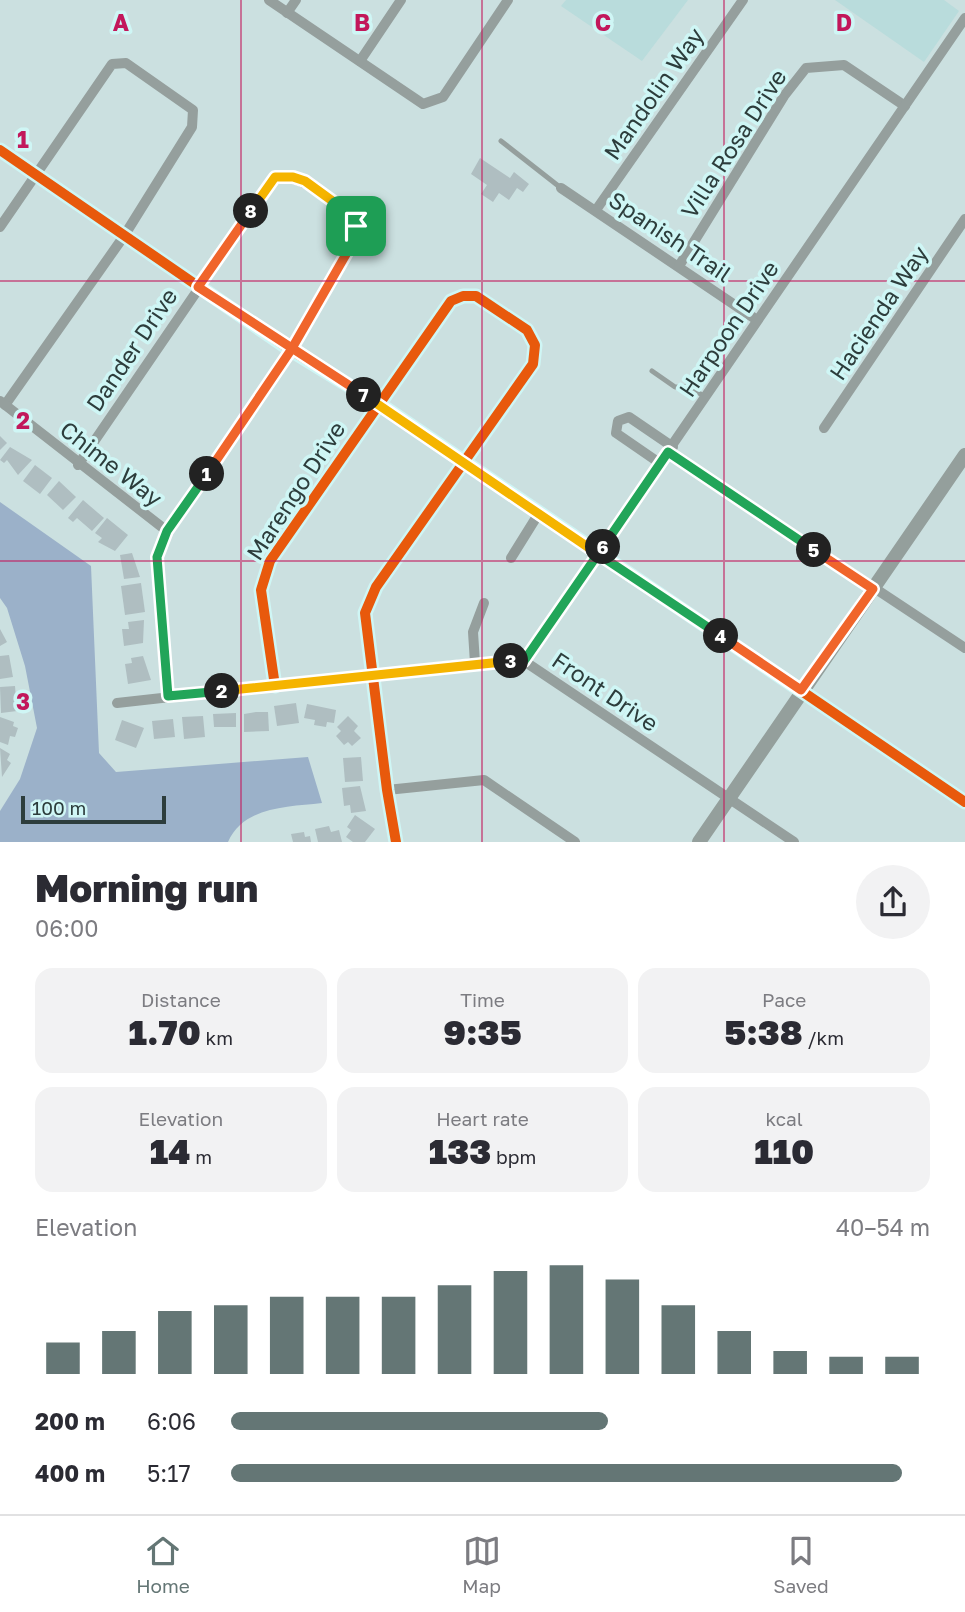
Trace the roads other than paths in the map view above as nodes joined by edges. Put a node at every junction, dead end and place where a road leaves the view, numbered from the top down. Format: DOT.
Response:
graph roads {
  1 [pos="269,0"];
  2 [pos="296,0"];
  3 [pos="401,0"];
  4 [pos="508,0"];
  5 [pos="743,0"];
  6 [pos="287,13"];
  7 [pos="965,18"];
  8 [pos="360,61"];
  9 [pos="905,106"];
  10 [pos="501,141"];
  11 [pos="0,150"];
  12 [pos="36,176"];
  13 [pos="561,188"];
  14 [pos="596,210"];
  15 [pos="965,219"];
  16 [pos="0,227"];
  17 [pos="124,236"];
  18 [pos="679,266"];
  19 [pos="198,287"];
  20 [pos="757,320"];
  21 [pos="291,350"];
  22 [pos="652,371"];
  23 [pos="705,397"];
  24 [pos="3,403"];
  25 [pos="379,404"];
  26 [pos="824,428"];
  27 [pos="671,449"];
  28 [pos="965,455"];
  29 [pos="463,463"];
  30 [pos="661,464"];
  31 [pos="78,465"];
  32 [pos="539,513"];
  33 [pos="167,531"];
  34 [pos="598,554"];
  35 [pos="511,558"];
  36 [pos="873,589"];
  37 [pos="484,603"];
  38 [pos="965,648"];
  39 [pos="524,661"];
  40 [pos="475,663"];
  41 [pos="371,675"];
  42 [pos="275,686"];
  43 [pos="801,690"];
  44 [pos="168,696"];
  45 [pos="117,703"];
  46 [pos="387,790"];
  47 [pos="728,798"];
  48 [pos="965,802"];
  49 [pos="396,842"];
  50 [pos="575,842"];
  51 [pos="699,842"];
  52 [pos="794,842"];
  1 -- 6 [label="street"];
  2 -- 6 [label="street"];
  3 -- 8 [label="street"];
  4 -- 8 [label="street"];
  5 -- 14 [label="street, Mandolin Way"];
  6 -- 8 [label="street"];
  7 -- 9 [label="street, Harpoon Drive"];
  9 -- 18 [label="street, Villa Rosa Drive"];
  9 -- 20 [label="street, Harpoon Drive"];
  10 -- 13 [label="lane"];
  11 -- 12 [label="street"];
  12 -- 16 [label="street"];
  12 -- 17 [label="street"];
  12 -- 17 [label="street"];
  13 -- 14 [label="street, Spanish Trail"];
  14 -- 18 [label="street, Spanish Trail"];
  15 -- 26 [label="street, Hacienda Way"];
  17 -- 19 [label="street"];
  17 -- 24 [label="street"];
  18 -- 20 [label="street, Spanish Trail"];
  19 -- 21 [label="street"];
  19 -- 21 [label="street, Dander Drive"];
  19 -- 31 [label="street, Dander Drive"];
  20 -- 23 [label="street, Harpoon Drive"];
  21 -- 25 [label="street"];
  21 -- 33 [label="street"];
  22 -- 23 [label="lane"];
  23 -- 27 [label="street, Harpoon Drive"];
  24 -- 31 [label="street, Chime Way"];
  25 -- 29 [label="street"];
  25 -- 29 [label="street, Marengo Drive"];
  25 -- 42 [label="street, Marengo Drive"];
  27 -- 30 [label="street, Harpoon Drive"];
  27 -- 30 [label="street"];
  27 -- 36 [label="street"];
  28 -- 36 [label="street"];
  29 -- 32 [label="street"];
  29 -- 41 [label="street"];
  30 -- 34 [label="street, Harpoon Drive"];
  31 -- 33 [label="street, Chime Way"];
  32 -- 34 [label="street"];
  32 -- 35 [label="street"];
  33 -- 44 [label="street"];
  34 -- 39 [label="street, Harpoon Drive"];
  34 -- 43 [label="street"];
  36 -- 38 [label="street"];
  36 -- 43 [label="street"];
  37 -- 40 [label="street"];
  39 -- 40 [label="street, Front Drive"];
  39 -- 47 [label="street, Front Drive"];
  40 -- 41 [label="street, Front Drive"];
  41 -- 42 [label="street, Front Drive"];
  41 -- 46 [label="street"];
  42 -- 44 [label="street, Front Drive"];
  43 -- 47 [label="street"];
  43 -- 48 [label="street"];
  44 -- 45 [label="street, Front Drive"];
  46 -- 49 [label="street"];
  46 -- 50 [label="street"];
  47 -- 51 [label="street"];
  47 -- 52 [label="street, Front Drive"];
}
